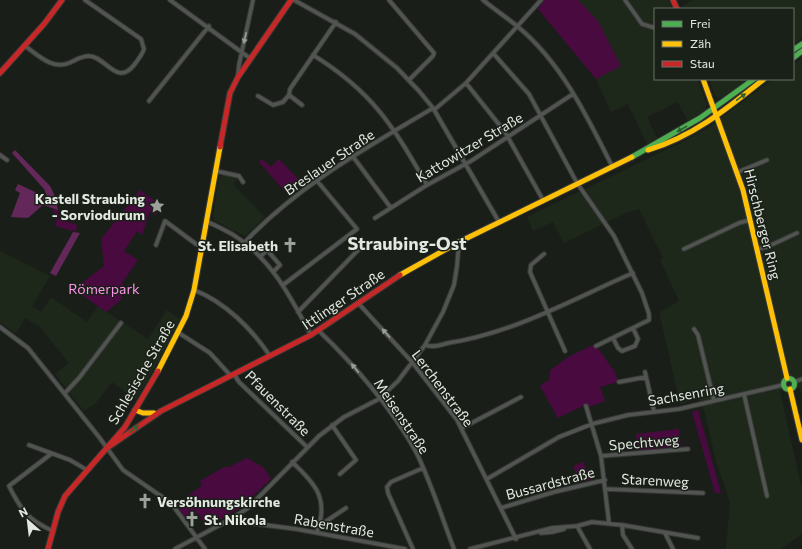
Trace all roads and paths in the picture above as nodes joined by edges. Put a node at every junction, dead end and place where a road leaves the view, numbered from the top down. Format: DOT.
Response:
graph roads {
  1 [pos="62,0"];
  2 [pos="85,0"];
  3 [pos="170,0"];
  4 [pos="253,0"];
  5 [pos="293,0"];
  6 [pos="389,0"];
  7 [pos="483,0"];
  8 [pos="541,0"];
  9 [pos="624,0"];
  10 [pos="336,22"];
  11 [pos="209,26"];
  12 [pos="518,26"];
  13 [pos="654,28"];
  14 [pos="25,46"];
  15 [pos="802,51"];
  16 [pos="242,52"];
  17 [pos="493,53"];
  18 [pos="313,56"];
  19 [pos="794,57"];
  20 [pos="251,59"];
  21 [pos="0,74"];
  22 [pos="238,77"];
  23 [pos="409,80"];
  24 [pos="704,80"];
  25 [pos="753,80"];
  26 [pos="763,80"];
  27 [pos="466,83"];
  28 [pos="573,94"];
  29 [pos="289,95"];
  30 [pos="258,96"];
  31 [pos="149,101"];
  32 [pos="302,105"];
  33 [pos="714,108"];
  34 [pos="433,109"];
  35 [pos="542,115"];
  36 [pos="717,115"];
  37 [pos="395,131"];
  38 [pos="508,137"];
  39 [pos="644,151"];
  40 [pos="0,155"];
  41 [pos="354,158"];
  42 [pos="7,160"];
  43 [pos="767,160"];
  44 [pos="465,165"];
  45 [pos="612,166"];
  46 [pos="216,171"];
  47 [pos="738,172"];
  48 [pos="243,182"];
  49 [pos="318,182"];
  50 [pos="577,183"];
  51 [pos="427,185"];
  52 [pos="543,200"];
  53 [pos="391,208"];
  54 [pos="375,218"];
  55 [pos="750,220"];
  56 [pos="207,222"];
  57 [pos="499,222"];
  58 [pos="797,233"];
  59 [pos="245,242"];
  60 [pos="459,242"];
  61 [pos="156,244"];
  62 [pos="202,246"];
  63 [pos="361,247"];
  64 [pos="684,249"];
  65 [pos="757,250"];
  66 [pos="544,254"];
  67 [pos="261,256"];
  68 [pos="274,271"];
  69 [pos="633,272"];
  70 [pos="283,285"];
  71 [pos="194,290"];
  72 [pos="359,304"];
  73 [pos="548,311"];
  74 [pos="298,312"];
  75 [pos="120,323"];
  76 [pos="0,327"];
  77 [pos="633,328"];
  78 [pos="694,329"];
  79 [pos="319,330"];
  80 [pos="179,333"];
  81 [pos="311,335"];
  82 [pos="613,338"];
  83 [pos="425,345"];
  84 [pos="596,346"];
  85 [pos="565,351"];
  86 [pos="270,356"];
  87 [pos="412,362"];
  88 [pos="645,372"];
  89 [pos="232,375"];
  90 [pos="646,377"];
  91 [pos="788,378"];
  92 [pos="802,379"];
  93 [pos="619,382"];
  94 [pos="794,382"];
  95 [pos="784,385"];
  96 [pos="790,389"];
  97 [pos="65,393"];
  98 [pos="744,394"];
  99 [pos="521,397"];
  100 [pos="379,399"];
  101 [pos="714,401"];
  102 [pos="586,406"];
  103 [pos="135,410"];
  104 [pos="161,411"];
  105 [pos="654,411"];
  106 [pos="592,424"];
  107 [pos="332,425"];
  108 [pos="462,428"];
  109 [pos="116,439"];
  110 [pos="802,440"];
  111 [pos="29,445"];
  112 [pos="307,447"];
  113 [pos="107,448"];
  114 [pos="688,449"];
  115 [pos="51,454"];
  116 [pos="601,456"];
  117 [pos="292,462"];
  118 [pos="423,468"];
  119 [pos="87,470"];
  120 [pos="340,474"];
  121 [pos="487,479"];
  122 [pos="605,480"];
  123 [pos="606,489"];
  124 [pos="703,493"];
  125 [pos="767,496"];
  126 [pos="346,508"];
  127 [pos="501,508"];
  128 [pos="238,514"];
  129 [pos="609,523"];
  130 [pos="622,525"];
  131 [pos="319,526"];
  132 [pos="577,526"];
  133 [pos="53,531"];
  134 [pos="317,532"];
  135 [pos="665,533"];
  136 [pos="195,537"];
  137 [pos="698,538"];
  138 [pos="516,539"];
  139 [pos="48,549"];
  140 [pos="175,549"];
  141 [pos="205,549"];
  142 [pos="405,549"];
  143 [pos="413,549"];
  144 [pos="454,549"];
  145 [pos="470,549"];
  146 [pos="590,549"];
  147 [pos="632,549"];
  148 [pos="673,549"];
  1 -- 14 [label="street"];
  2 -- 14 [label="street"];
  3 -- 11 [label="street"];
  4 -- 16 [label="street, one-way"];
  5 -- 10 [label="street"];
  5 -- 20 [label="street, Schlesische Straße"];
  6 -- 23 [label="street"];
  7 -- 12 [label="street"];
  8 -- 12 [label="street, Breslauer Straße"];
  9 -- 13 [label="street"];
  10 -- 18 [label="street"];
  10 -- 23 [label="street"];
  11 -- 16 [label="street"];
  11 -- 31 [label="street"];
  12 -- 17 [label="street, Breslauer Straße"];
  12 -- 28 [label="street"];
  14 -- 21 [label="street"];
  15 -- 19 [label="street"];
  16 -- 20 [label="street"];
  16 -- 22 [label="street"];
  17 -- 27 [label="street, Breslauer Straße"];
  17 -- 35 [label="street"];
  18 -- 29 [label="street"];
  18 -- 37 [label="street"];
  20 -- 22 [label="street, Schlesische Straße"];
  22 -- 46 [label="street, Schlesische Straße"];
  23 -- 34 [label="street"];
  24 -- 33 [label="street, Hirschberger Ring"];
  25 -- 33 [label="street, Ittlinger Straße"];
  36 -- 26 [label="street, Ittlinger Straße, one-way"];
  27 -- 34 [label="street, Breslauer Straße"];
  27 -- 38 [label="street"];
  28 -- 35 [label="street, Kattowitzer Straße"];
  28 -- 45 [label="street"];
  29 -- 30 [label="street"];
  29 -- 32 [label="street"];
  33 -- 36 [label="street, Hirschberger Ring"];
  33 -- 39 [label="street, Ittlinger Straße, one-way"];
  34 -- 37 [label="street, Breslauer Straße"];
  34 -- 44 [label="street"];
  35 -- 38 [label="street, Kattowitzer Straße"];
  35 -- 50 [label="street"];
  36 -- 39 [label="street, Ittlinger Straße"];
  36 -- 47 [label="street, Hirschberger Ring"];
  37 -- 41 [label="street, Breslauer Straße"];
  37 -- 51 [label="street"];
  38 -- 44 [label="street, Kattowitzer Straße"];
  38 -- 52 [label="street"];
  39 -- 45 [label="street, Ittlinger Straße"];
  40 -- 42 [label="street"];
  41 -- 49 [label="street, Breslauer Straße"];
  41 -- 53 [label="street"];
  43 -- 47 [label="street"];
  44 -- 51 [label="street, Kattowitzer Straße"];
  44 -- 57 [label="street"];
  45 -- 50 [label="street, Ittlinger Straße"];
  46 -- 48 [label="street"];
  46 -- 56 [label="street, Schlesische Straße"];
  47 -- 55 [label="street, Hirschberger Ring"];
  49 -- 59 [label="street, Breslauer Straße"];
  49 -- 70 [label="street"];
  50 -- 52 [label="street, Ittlinger Straße"];
  50 -- 69 [label="street"];
  51 -- 53 [label="street, Kattowitzer Straße"];
  52 -- 57 [label="street, Ittlinger Straße"];
  53 -- 54 [label="street, Kattowitzer Straße"];
  55 -- 64 [label="street"];
  55 -- 65 [label="street, Hirschberger Ring"];
  56 -- 59 [label="street"];
  56 -- 62 [label="street, Schlesische Straße"];
  57 -- 60 [label="street, Ittlinger Straße"];
  58 -- 65 [label="street"];
  59 -- 67 [label="street"];
  60 -- 72 [label="street, Ittlinger Straße"];
  60 -- 83 [label="street"];
  61 -- 62 [label="street"];
  62 -- 71 [label="street, Schlesische Straße"];
  63 -- 74 [label="street"];
  65 -- 91 [label="street, Hirschberger Ring"];
  66 -- 73 [label="street"];
  67 -- 68 [label="street"];
  67 -- 68 [label="street"];
  68 -- 70 [label="street"];
  69 -- 73 [label="street"];
  69 -- 77 [label="street"];
  70 -- 74 [label="street"];
  71 -- 80 [label="street, Schlesische Straße"];
  71 -- 86 [label="street"];
  72 -- 79 [label="street, Ittlinger Straße"];
  87 -- 72 [label="street, Lerchenstraße, one-way"];
  73 -- 83 [label="street"];
  73 -- 85 [label="street"];
  74 -- 81 [label="street"];
  75 -- 97 [label="street"];
  76 -- 97 [label="street"];
  77 -- 82 [label="street"];
  77 -- 82 [label="street"];
  78 -- 101 [label="street"];
  79 -- 81 [label="street, Ittlinger Straße"];
  100 -- 79 [label="street, Meisenstraße, one-way"];
  80 -- 89 [label="street, Pfauenstraße"];
  80 -- 103 [label="street, Schlesische Straße"];
  81 -- 86 [label="street, Ittlinger Straße"];
  82 -- 84 [label="street"];
  83 -- 87 [label="street"];
  86 -- 89 [label="street, Ittlinger Straße"];
  87 -- 100 [label="street"];
  87 -- 108 [label="street, Lerchenstraße"];
  88 -- 90 [label="street"];
  89 -- 104 [label="street, Ittlinger Straße"];
  89 -- 112 [label="street, Pfauenstraße"];
  90 -- 93 [label="street"];
  90 -- 105 [label="street"];
  91 -- 94 [label="street"];
  91 -- 95 [label="street"];
  92 -- 94 [label="street"];
  94 -- 96 [label="street"];
  95 -- 96 [label="street"];
  95 -- 98 [label="street, Sachsenring"];
  96 -- 110 [label="street"];
  97 -- 113 [label="street"];
  98 -- 101 [label="street, Sachsenring"];
  98 -- 125 [label="street"];
  99 -- 108 [label="street"];
  100 -- 107 [label="street"];
  100 -- 118 [label="street, Meisenstraße"];
  101 -- 105 [label="street, Sachsenring"];
  102 -- 106 [label="street"];
  103 -- 104 [label="street, Ittlinger Straße"];
  103 -- 109 [label="street, Schlesische Straße"];
  113 -- 104 [label="street, Ittlinger Straße, one-way"];
  105 -- 106 [label="street, Sachsenring"];
  106 -- 116 [label="street"];
  106 -- 121 [label="street, Sachsenring"];
  107 -- 112 [label="street"];
  107 -- 120 [label="street"];
  108 -- 121 [label="street, Lerchenstraße"];
  109 -- 113 [label="street, Ittlinger Straße"];
  111 -- 115 [label="street"];
  112 -- 117 [label="street"];
  113 -- 119 [label="street, Ittlinger Straße"];
  113 -- 136 [label="street"];
  114 -- 116 [label="street, Spechtweg"];
  115 -- 119 [label="street"];
  115 -- 133 [label="street"];
  116 -- 122 [label="street"];
  117 -- 128 [label="street"];
  117 -- 131 [label="street"];
  118 -- 143 [label="street"];
  118 -- 144 [label="street, Meisenstraße"];
  119 -- 133 [label="street, Ittlinger Straße"];
  121 -- 127 [label="street, Lerchenstraße"];
  122 -- 123 [label="street"];
  122 -- 127 [label="street, Bussardstraße"];
  123 -- 124 [label="street, Starenweg"];
  123 -- 129 [label="street"];
  126 -- 131 [label="street, Rabenstraße"];
  127 -- 138 [label="street, Lerchenstraße"];
  128 -- 134 [label="street, Rabenstraße"];
  128 -- 136 [label="street"];
  129 -- 130 [label="street"];
  129 -- 132 [label="street"];
  130 -- 135 [label="street"];
  130 -- 147 [label="street"];
  131 -- 134 [label="street"];
  132 -- 138 [label="street"];
  132 -- 146 [label="street"];
  133 -- 139 [label="street, Ittlinger Straße"];
  134 -- 142 [label="street, Rabenstraße"];
  135 -- 137 [label="street"];
  135 -- 148 [label="street"];
  136 -- 140 [label="street"];
  136 -- 141 [label="street"];
  138 -- 145 [label="street"];
}
